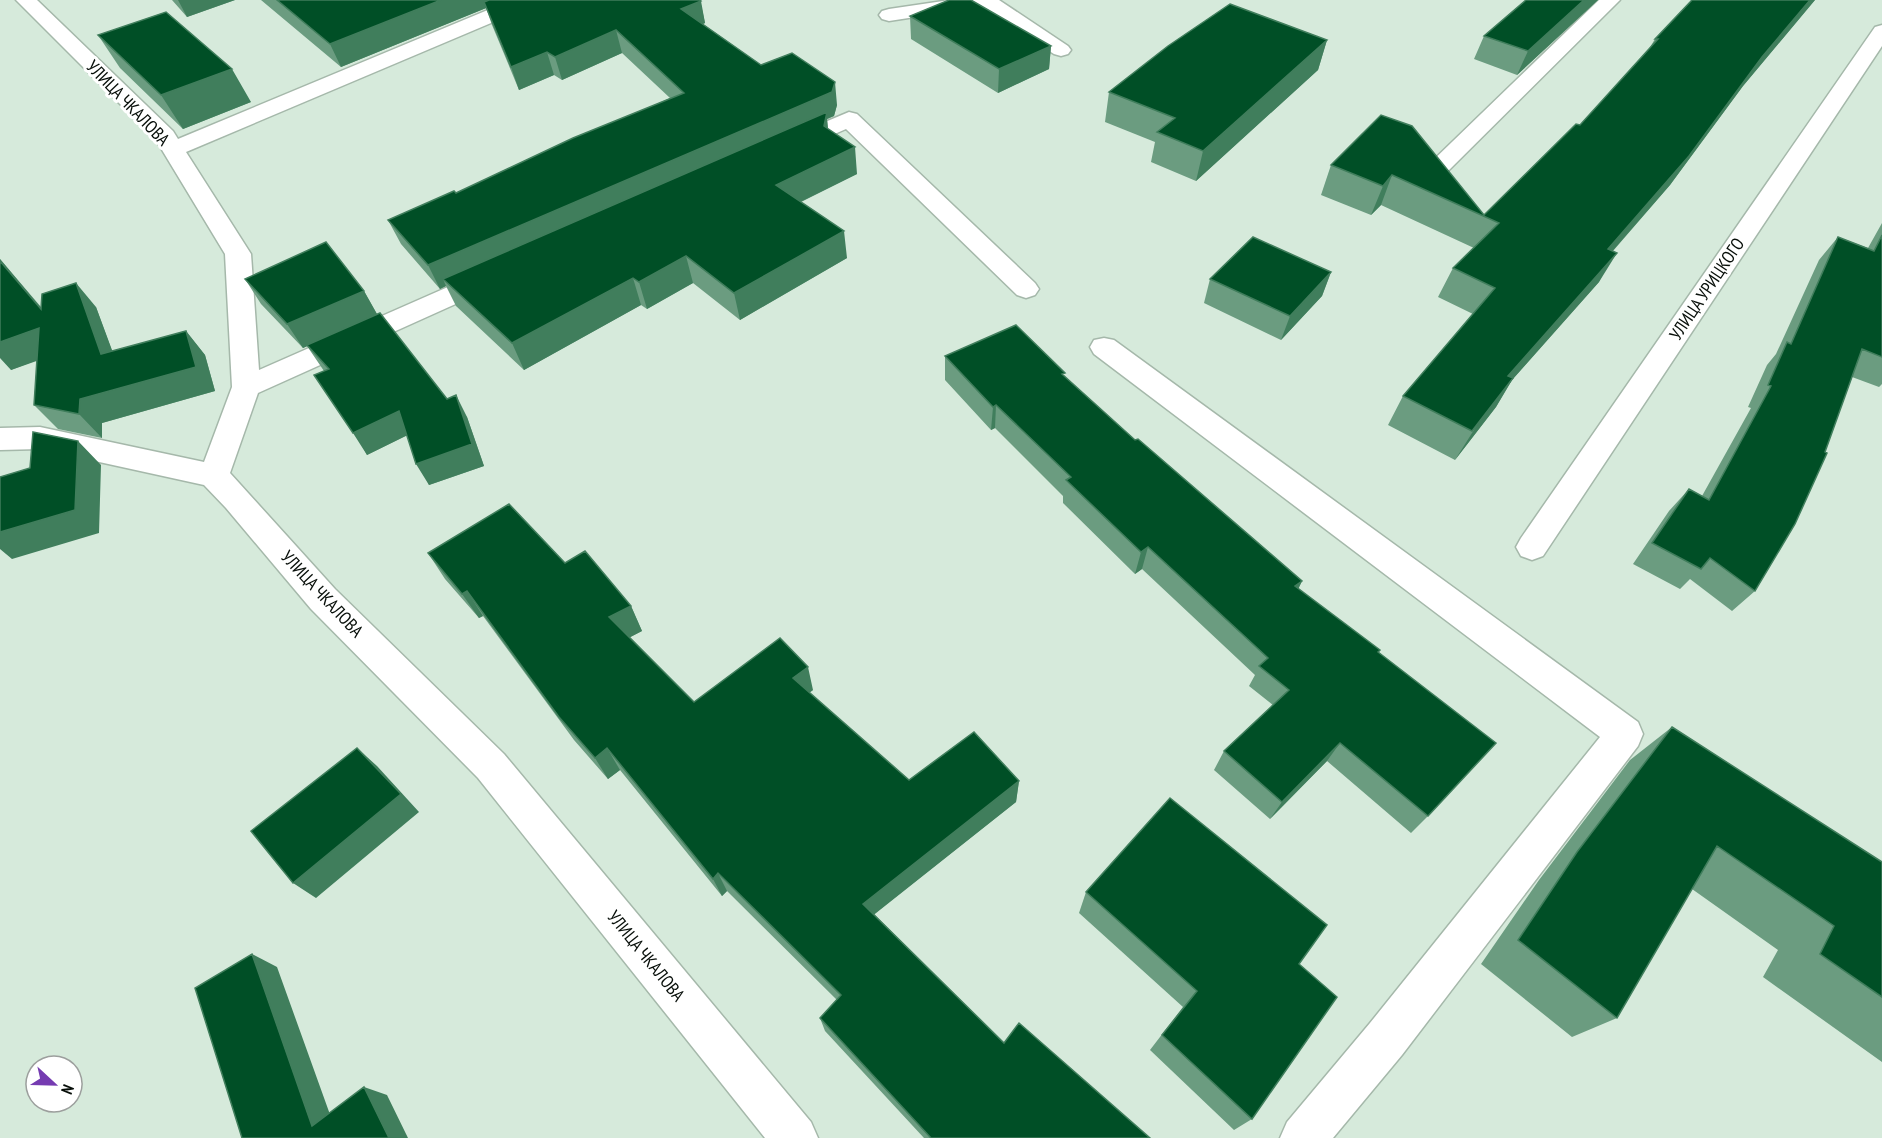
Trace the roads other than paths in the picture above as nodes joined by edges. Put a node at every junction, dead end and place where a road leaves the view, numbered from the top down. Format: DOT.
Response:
graph roads {
  1 [pos="26,0"];
  2 [pos="530,0"];
  3 [pos="1610,0"];
  4 [pos="987,1"];
  5 [pos="889,15"];
  6 [pos="1882,31"];
  7 [pos="1061,50"];
  8 [pos="173,150"];
  9 [pos="761,158"];
  10 [pos="1431,175"];
  11 [pos="509,270"];
  12 [pos="1026,289"];
  13 [pos="1104,347"];
  14 [pos="246,387"];
  15 [pos="0,439"];
  16 [pos="214,476"];
  17 [pos="1532,548"];
  18 [pos="795,1138"];
  19 [pos="1303,1138"];
  1 -- 8 [label="street, УЛИЦА ЧКАЛОВА"];
  2 -- 8 [label="street"];
  3 -- 10 [label="street"];
  4 -- 5 [label="street"];
  4 -- 7 [label="street"];
  6 -- 17 [label="street, УЛИЦА УРИЦКОГО"];
  8 -- 14 [label="street, УЛИЦА ЧКАЛОВА"];
  9 -- 12 [label="street"];
  11 -- 14 [label="street"];
  13 -- 19 [label="street"];
  14 -- 16 [label="street, УЛИЦА ЧКАЛОВА"];
  15 -- 16 [label="street"];
  16 -- 18 [label="street, УЛИЦА ЧКАЛОВА"];
}
